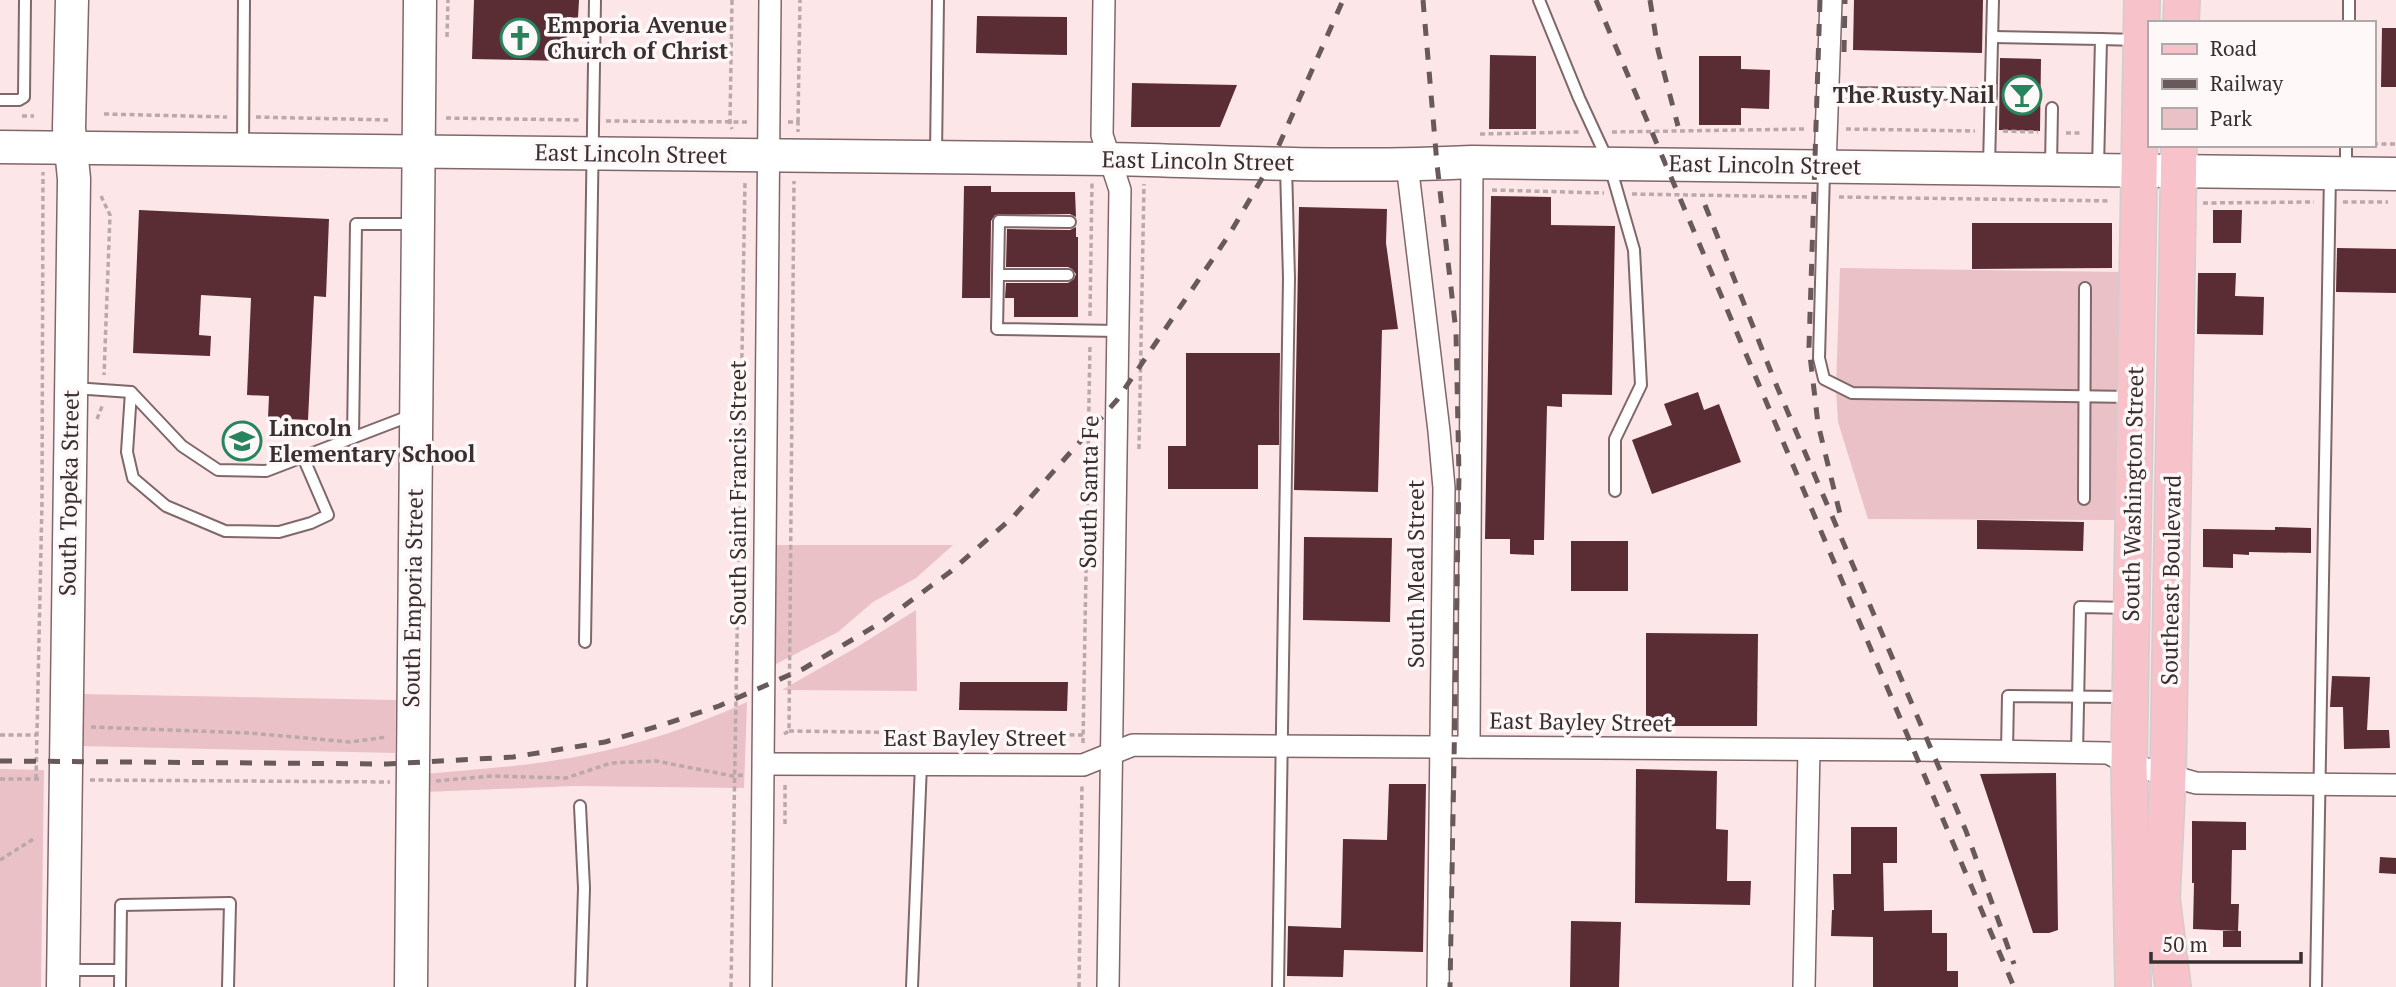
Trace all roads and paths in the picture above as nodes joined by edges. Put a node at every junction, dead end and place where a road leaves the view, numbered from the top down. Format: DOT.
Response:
graph roads {
  1 [pos="25,0"];
  2 [pos="72,0"];
  3 [pos="244,0"];
  4 [pos="420,0"];
  5 [pos="595,0"];
  6 [pos="732,0"];
  7 [pos="769,0"];
  8 [pos="800,0"];
  9 [pos="938,0"];
  10 [pos="1104,0"];
  11 [pos="1539,0"];
  12 [pos="1831,0"];
  13 [pos="1993,0"];
  14 [pos="2142,0"];
  15 [pos="2182,0"];
  16 [pos="2349,0"];
  17 [pos="2181,21"];
  18 [pos="2349,21"];
  19 [pos="1992,37"];
  20 [pos="2101,39"];
  21 [pos="2141,40"];
  22 [pos="1827,93"];
  23 [pos="1991,94"];
  24 [pos="0,100"];
  25 [pos="2052,107"];
  26 [pos="446,120"];
  27 [pos="594,121"];
  28 [pos="768,121"];
  29 [pos="730,122"];
  30 [pos="798,122"];
  31 [pos="1826,129"];
  32 [pos="1990,131"];
  33 [pos="1594,132"];
  34 [pos="2052,132"];
  35 [pos="2099,133"];
  36 [pos="2375,144"];
  37 [pos="2396,144"];
  38 [pos="0,147"];
  39 [pos="71,147"];
  40 [pos="1476,148"];
  41 [pos="243,149"];
  42 [pos="418,151"];
  43 [pos="594,154"];
  44 [pos="782,156"];
  45 [pos="936,158"];
  46 [pos="2179,159"];
  47 [pos="1286,163"];
  48 [pos="1609,163"];
  49 [pos="1408,164"];
  50 [pos="1825,166"];
  51 [pos="1989,169"];
  52 [pos="1101,170"];
  53 [pos="2051,170"];
  54 [pos="2098,171"];
  55 [pos="43,172"];
  56 [pos="2138,172"];
  57 [pos="2338,173"];
  58 [pos="2396,174"];
  59 [pos="745,179"];
  60 [pos="2396,202"];
  61 [pos="2198,203"];
  62 [pos="1070,222"];
  63 [pos="417,224"];
  64 [pos="998,275"];
  65 [pos="1068,275"];
  66 [pos="2085,288"];
  67 [pos="1090,331"];
  68 [pos="1118,331"];
  69 [pos="71,388"];
  70 [pos="131,392"];
  71 [pos="2084,396"];
  72 [pos="2134,397"];
  73 [pos="415,414"];
  74 [pos="353,438"];
  75 [pos="303,457"];
  76 [pos="1615,491"];
  77 [pos="2084,499"];
  78 [pos="2131,608"];
  79 [pos="585,642"];
  80 [pos="2078,697"];
  81 [pos="2130,697"];
  82 [pos="789,731"];
  83 [pos="412,733"];
  84 [pos="0,734"];
  85 [pos="51,735"];
  86 [pos="1083,735"];
  87 [pos="1283,746"];
  88 [pos="1442,747"];
  89 [pos="1469,747"];
  90 [pos="1810,750"];
  91 [pos="2007,751"];
  92 [pos="2077,753"];
  93 [pos="1110,763"];
  94 [pos="773,764"];
  95 [pos="921,764"];
  96 [pos="2129,764"];
  97 [pos="1082,775"];
  98 [pos="2168,775"];
  99 [pos="733,776"];
  100 [pos="0,779"];
  101 [pos="50,780"];
  102 [pos="412,783"];
  103 [pos="2320,784"];
  104 [pos="2396,785"];
  105 [pos="580,806"];
  106 [pos="785,827"];
  107 [pos="35,838"];
  108 [pos="0,860"];
  109 [pos="120,970"];
  110 [pos="63,978"];
  111 [pos="2132,985"];
  112 [pos="120,987"];
  113 [pos="228,987"];
  114 [pos="411,987"];
  115 [pos="581,987"];
  116 [pos="731,987"];
  117 [pos="761,987"];
  118 [pos="912,987"];
  119 [pos="1079,987"];
  120 [pos="1108,987"];
  121 [pos="1278,987"];
  122 [pos="1438,987"];
  123 [pos="1804,987"];
  124 [pos="2173,987"];
  125 [pos="2316,987"];
  1 -- 24 [label="lane"];
  2 -- 39 [label="street, South Topeka Street"];
  3 -- 41 [label="lane"];
  4 -- 42 [label="street, South Emporia Street"];
  5 -- 27 [label="lane"];
  6 -- 29 [label="path"];
  7 -- 28 [label="street, South Saint Francis Street"];
  8 -- 30 [label="path"];
  9 -- 45 [label="lane"];
  10 -- 52 [label="street, South Santa Fe"];
  11 -- 33 [label="lane"];
  12 -- 22 [label="street"];
  13 -- 19 [label="lane"];
  14 -- 21 [label="main road, South Washington Street"];
  15 -- 17 [label="main road"];
  16 -- 18 [label="lane"];
  19 -- 20 [label="lane"];
  19 -- 23 [label="lane"];
  20 -- 21 [label="lane"];
  20 -- 35 [label="lane"];
  21 -- 56 [label="main road, South Washington Street"];
  22 -- 23 [label="lane"];
  22 -- 31 [label="street"];
  23 -- 32 [label="lane"];
  25 -- 34 [label="lane"];
  26 -- 27 [label="path"];
  27 -- 29 [label="path"];
  27 -- 43 [label="lane"];
  28 -- 29 [label="path"];
  28 -- 30 [label="path"];
  28 -- 44 [label="street, South Saint Francis Street"];
  30 -- 44 [label="path"];
  31 -- 32 [label="path"];
  31 -- 33 [label="path"];
  31 -- 50 [label="street"];
  32 -- 34 [label="path"];
  32 -- 51 [label="lane"];
  33 -- 40 [label="path"];
  33 -- 48 [label="lane"];
  34 -- 35 [label="path"];
  34 -- 53 [label="lane"];
  35 -- 54 [label="lane"];
  36 -- 37 [label="path"];
  38 -- 39 [label="street, East Lincoln Street"];
  39 -- 41 [label="street, East Lincoln Street"];
  39 -- 69 [label="street, South Topeka Street"];
  40 -- 48 [label="street, East Lincoln Street"];
  40 -- 49 [label="street, East Lincoln Street"];
  40 -- 89 [label="street"];
  41 -- 42 [label="street, East Lincoln Street"];
  42 -- 43 [label="street, East Lincoln Street"];
  42 -- 63 [label="street, South Emporia Street"];
  43 -- 44 [label="street, East Lincoln Street"];
  43 -- 79 [label="lane"];
  44 -- 45 [label="street, East Lincoln Street"];
  44 -- 82 [label="path"];
  44 -- 94 [label="street, South Saint Francis Street"];
  45 -- 52 [label="street, East Lincoln Street"];
  46 -- 56 [label="street, East Lincoln Street"];
  46 -- 57 [label="street, East Lincoln Street"];
  46 -- 98 [label="main road, Southeast Boulevard"];
  47 -- 49 [label="street, East Lincoln Street"];
  47 -- 52 [label="street, East Lincoln Street"];
  47 -- 87 [label="lane"];
  48 -- 50 [label="street, East Lincoln Street"];
  48 -- 76 [label="lane"];
  49 -- 88 [label="street, South Mead Street"];
  50 -- 51 [label="street, East Lincoln Street"];
  50 -- 71 [label="lane"];
  51 -- 53 [label="street, East Lincoln Street"];
  52 -- 67 [label="path"];
  52 -- 68 [label="street, South Santa Fe"];
  53 -- 54 [label="street, East Lincoln Street"];
  54 -- 56 [label="street, East Lincoln Street"];
  55 -- 85 [label="path"];
  56 -- 72 [label="main road, South Washington Street"];
  57 -- 58 [label="street, East Lincoln Street"];
  57 -- 60 [label="path"];
  57 -- 61 [label="path"];
  57 -- 103 [label="lane"];
  59 -- 99 [label="path"];
  62 -- 64 [label="lane"];
  63 -- 73 [label="street, South Emporia Street"];
  63 -- 74 [label="lane"];
  64 -- 65 [label="lane"];
  64 -- 67 [label="lane"];
  66 -- 71 [label="lane"];
  67 -- 68 [label="lane"];
  67 -- 86 [label="path"];
  68 -- 93 [label="street, South Santa Fe"];
  69 -- 70 [label="lane"];
  69 -- 85 [label="street, South Topeka Street"];
  70 -- 75 [label="lane"];
  70 -- 75 [label="lane"];
  71 -- 72 [label="lane"];
  71 -- 77 [label="lane"];
  72 -- 78 [label="main road, South Washington Street"];
  73 -- 74 [label="lane"];
  73 -- 83 [label="street, South Emporia Street"];
  74 -- 75 [label="lane"];
  78 -- 80 [label="lane"];
  78 -- 81 [label="main road, South Washington Street"];
  80 -- 81 [label="lane"];
  80 -- 91 [label="lane"];
  80 -- 92 [label="lane"];
  81 -- 96 [label="main road, South Washington Street"];
  82 -- 86 [label="path"];
  82 -- 94 [label="path"];
  83 -- 85 [label="path"];
  83 -- 102 [label="street, South Emporia Street"];
  84 -- 85 [label="path"];
  85 -- 101 [label="street, South Topeka Street"];
  85 -- 101 [label="path"];
  86 -- 97 [label="path"];
  87 -- 88 [label="street, East Bayley Street"];
  87 -- 93 [label="street, East Bayley Street"];
  87 -- 121 [label="lane"];
  88 -- 89 [label="street, East Bayley Street"];
  88 -- 122 [label="street, South Mead Street"];
  89 -- 90 [label="street, East Bayley Street"];
  90 -- 91 [label="street, East Bayley Street"];
  90 -- 123 [label="street"];
  91 -- 92 [label="street, East Bayley Street"];
  92 -- 96 [label="street, East Bayley Street"];
  93 -- 97 [label="street, East Bayley Street"];
  93 -- 97 [label="path"];
  93 -- 120 [label="street, South Santa Fe"];
  94 -- 95 [label="street, East Bayley Street"];
  94 -- 99 [label="path"];
  94 -- 106 [label="path"];
  94 -- 117 [label="street, South Saint Francis Street"];
  95 -- 97 [label="street, East Bayley Street"];
  95 -- 118 [label="lane"];
  96 -- 98 [label="street, East Bayley Street"];
  96 -- 111 [label="main road, South Washington Street"];
  97 -- 119 [label="path"];
  98 -- 103 [label="street, East Bayley Street"];
  98 -- 124 [label="main road, Southeast Boulevard"];
  99 -- 102 [label="path"];
  99 -- 116 [label="path"];
  100 -- 101 [label="path"];
  101 -- 102 [label="path"];
  101 -- 110 [label="street, South Topeka Street"];
  102 -- 114 [label="street, South Emporia Street"];
  103 -- 104 [label="street, East Bayley Street"];
  103 -- 125 [label="lane"];
  105 -- 115 [label="lane"];
  107 -- 108 [label="path"];
  109 -- 110 [label="lane"];
  109 -- 112 [label="lane"];
  109 -- 113 [label="lane"];
}
